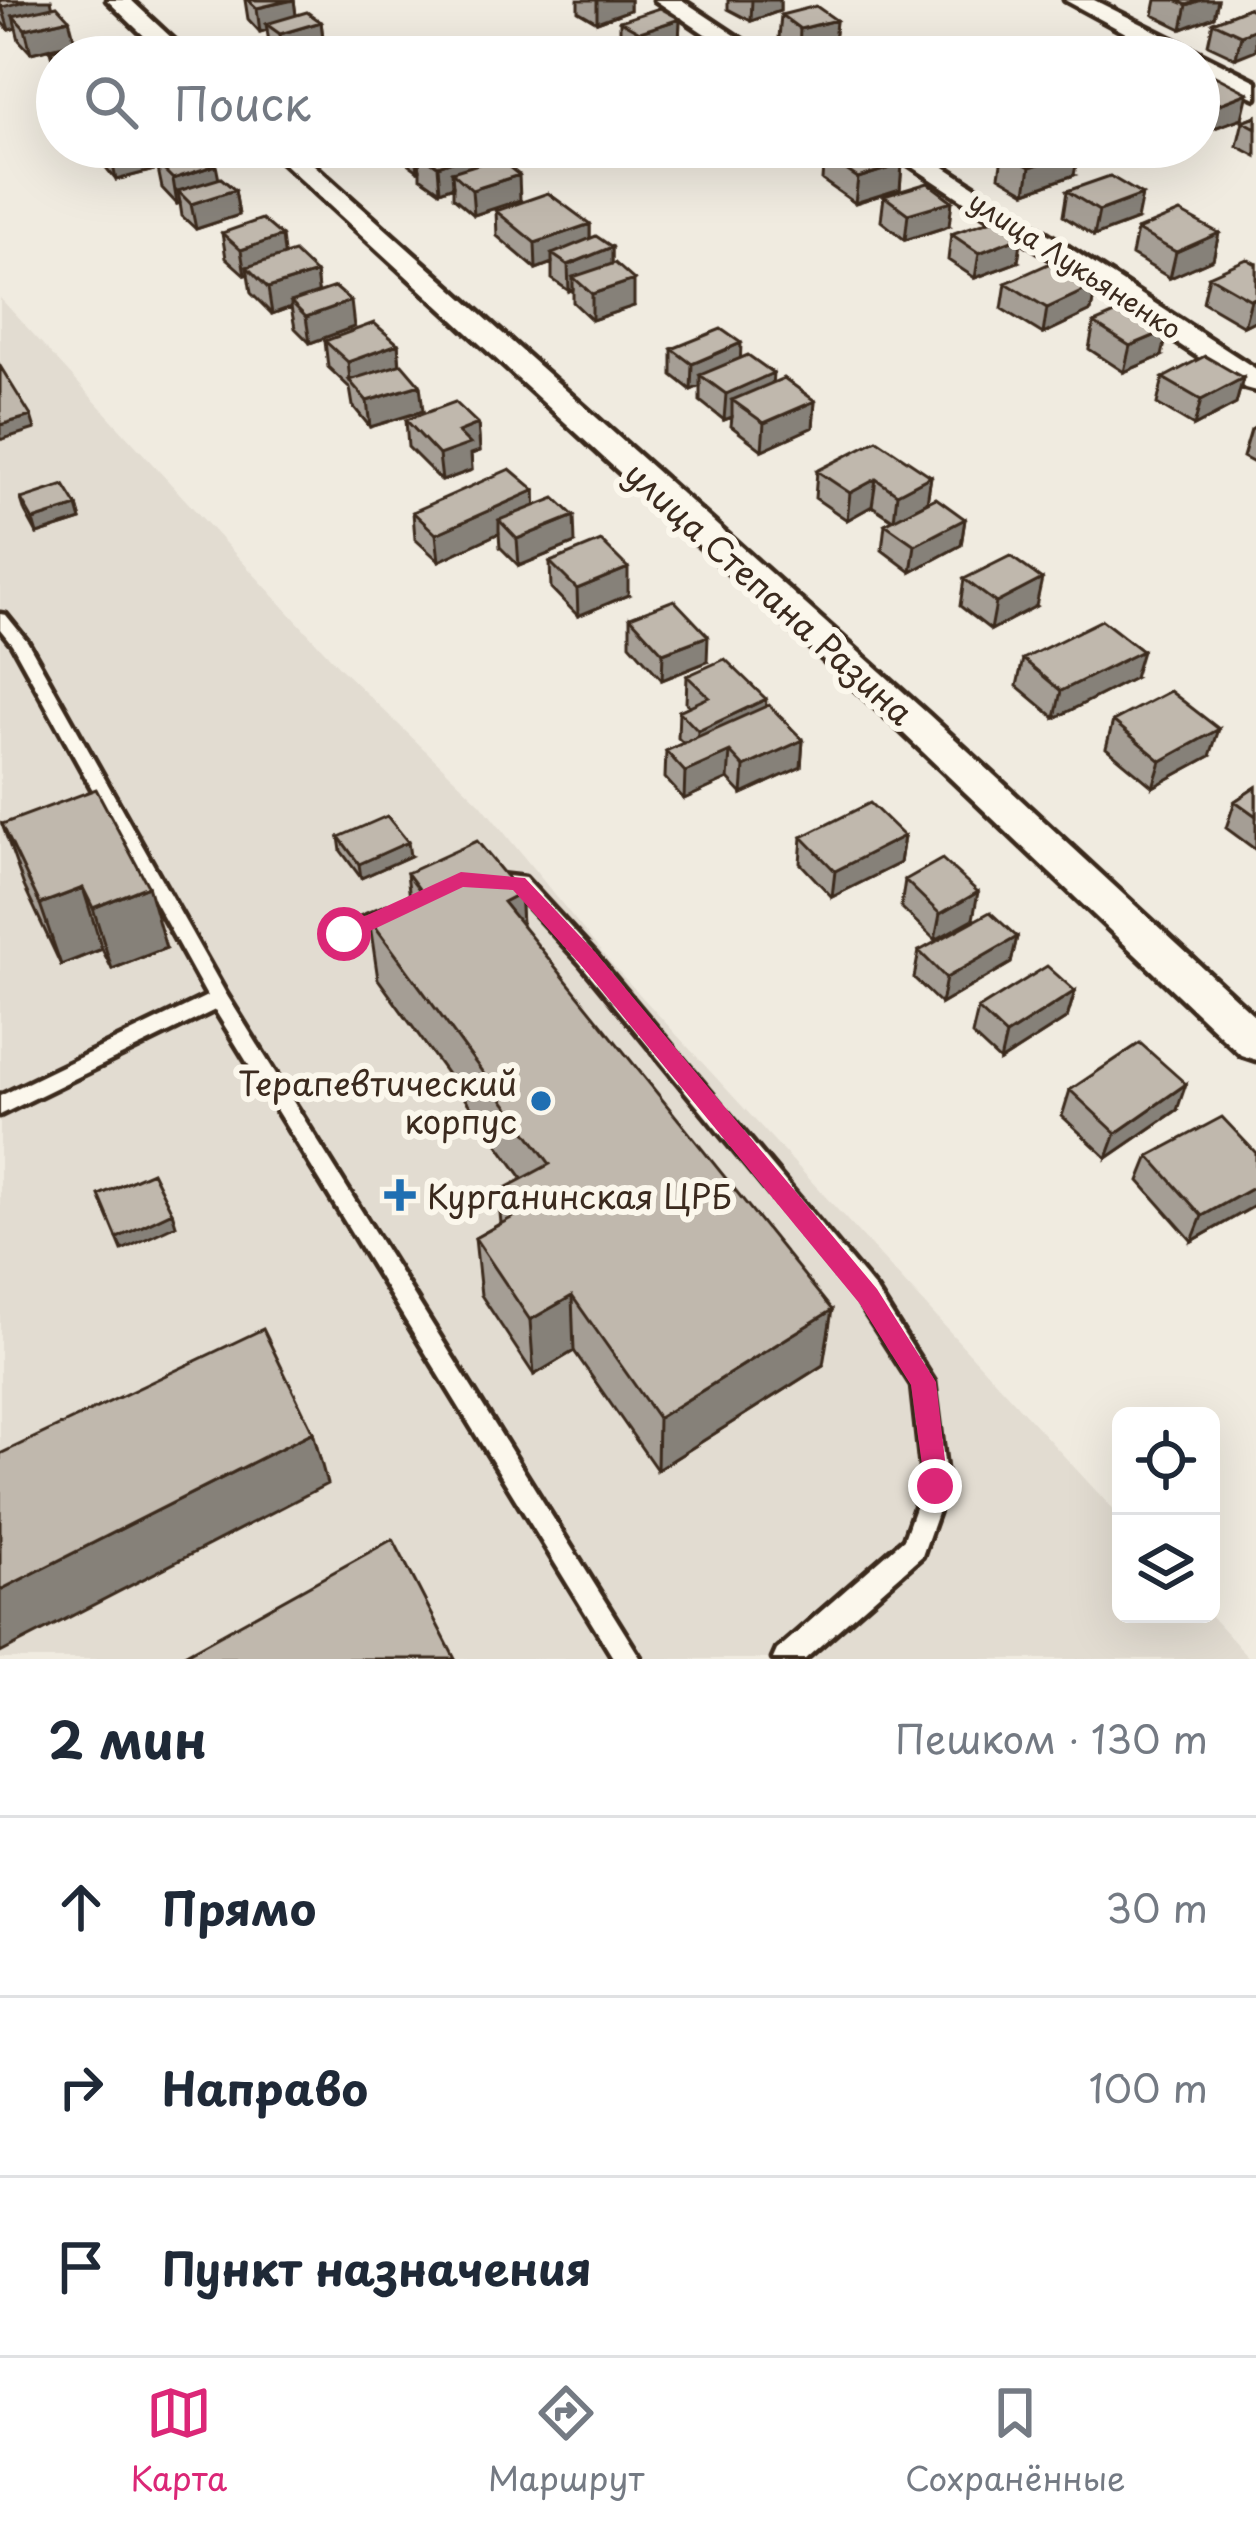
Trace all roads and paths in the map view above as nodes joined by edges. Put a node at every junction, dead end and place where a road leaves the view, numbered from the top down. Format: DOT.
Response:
graph roads {
  1 [pos="118,0"];
  2 [pos="666,0"];
  3 [pos="1076,0"];
  4 [pos="157,36"];
  5 [pos="723,36"];
  6 [pos="1147,36"];
  7 [pos="1220,73"];
  8 [pos="1256,91"];
  9 [pos="302,168"];
  10 [pos="928,168"];
  11 [pos="1256,382"];
  12 [pos="0,619"];
  13 [pos="461,879"];
  14 [pos="403,907"];
  15 [pos="344,934"];
  16 [pos="219,999"];
  17 [pos="1256,1043"];
  18 [pos="0,1106"];
  19 [pos="628,1659"];
  20 [pos="786,1659"];
  1 -- 4 [label="street"];
  2 -- 5 [label="street"];
  3 -- 6 [label="street"];
  7 -- 8 [label="street"];
  9 -- 17 [label="street, улица Степана Разина"];
  10 -- 11 [label="street, улица Лукьяненко"];
  12 -- 16 [label="lane"];
  13 -- 20 [label="lane"];
  14 -- 15 [label="lane"];
  16 -- 18 [label="lane"];
  16 -- 19 [label="lane"];
}
